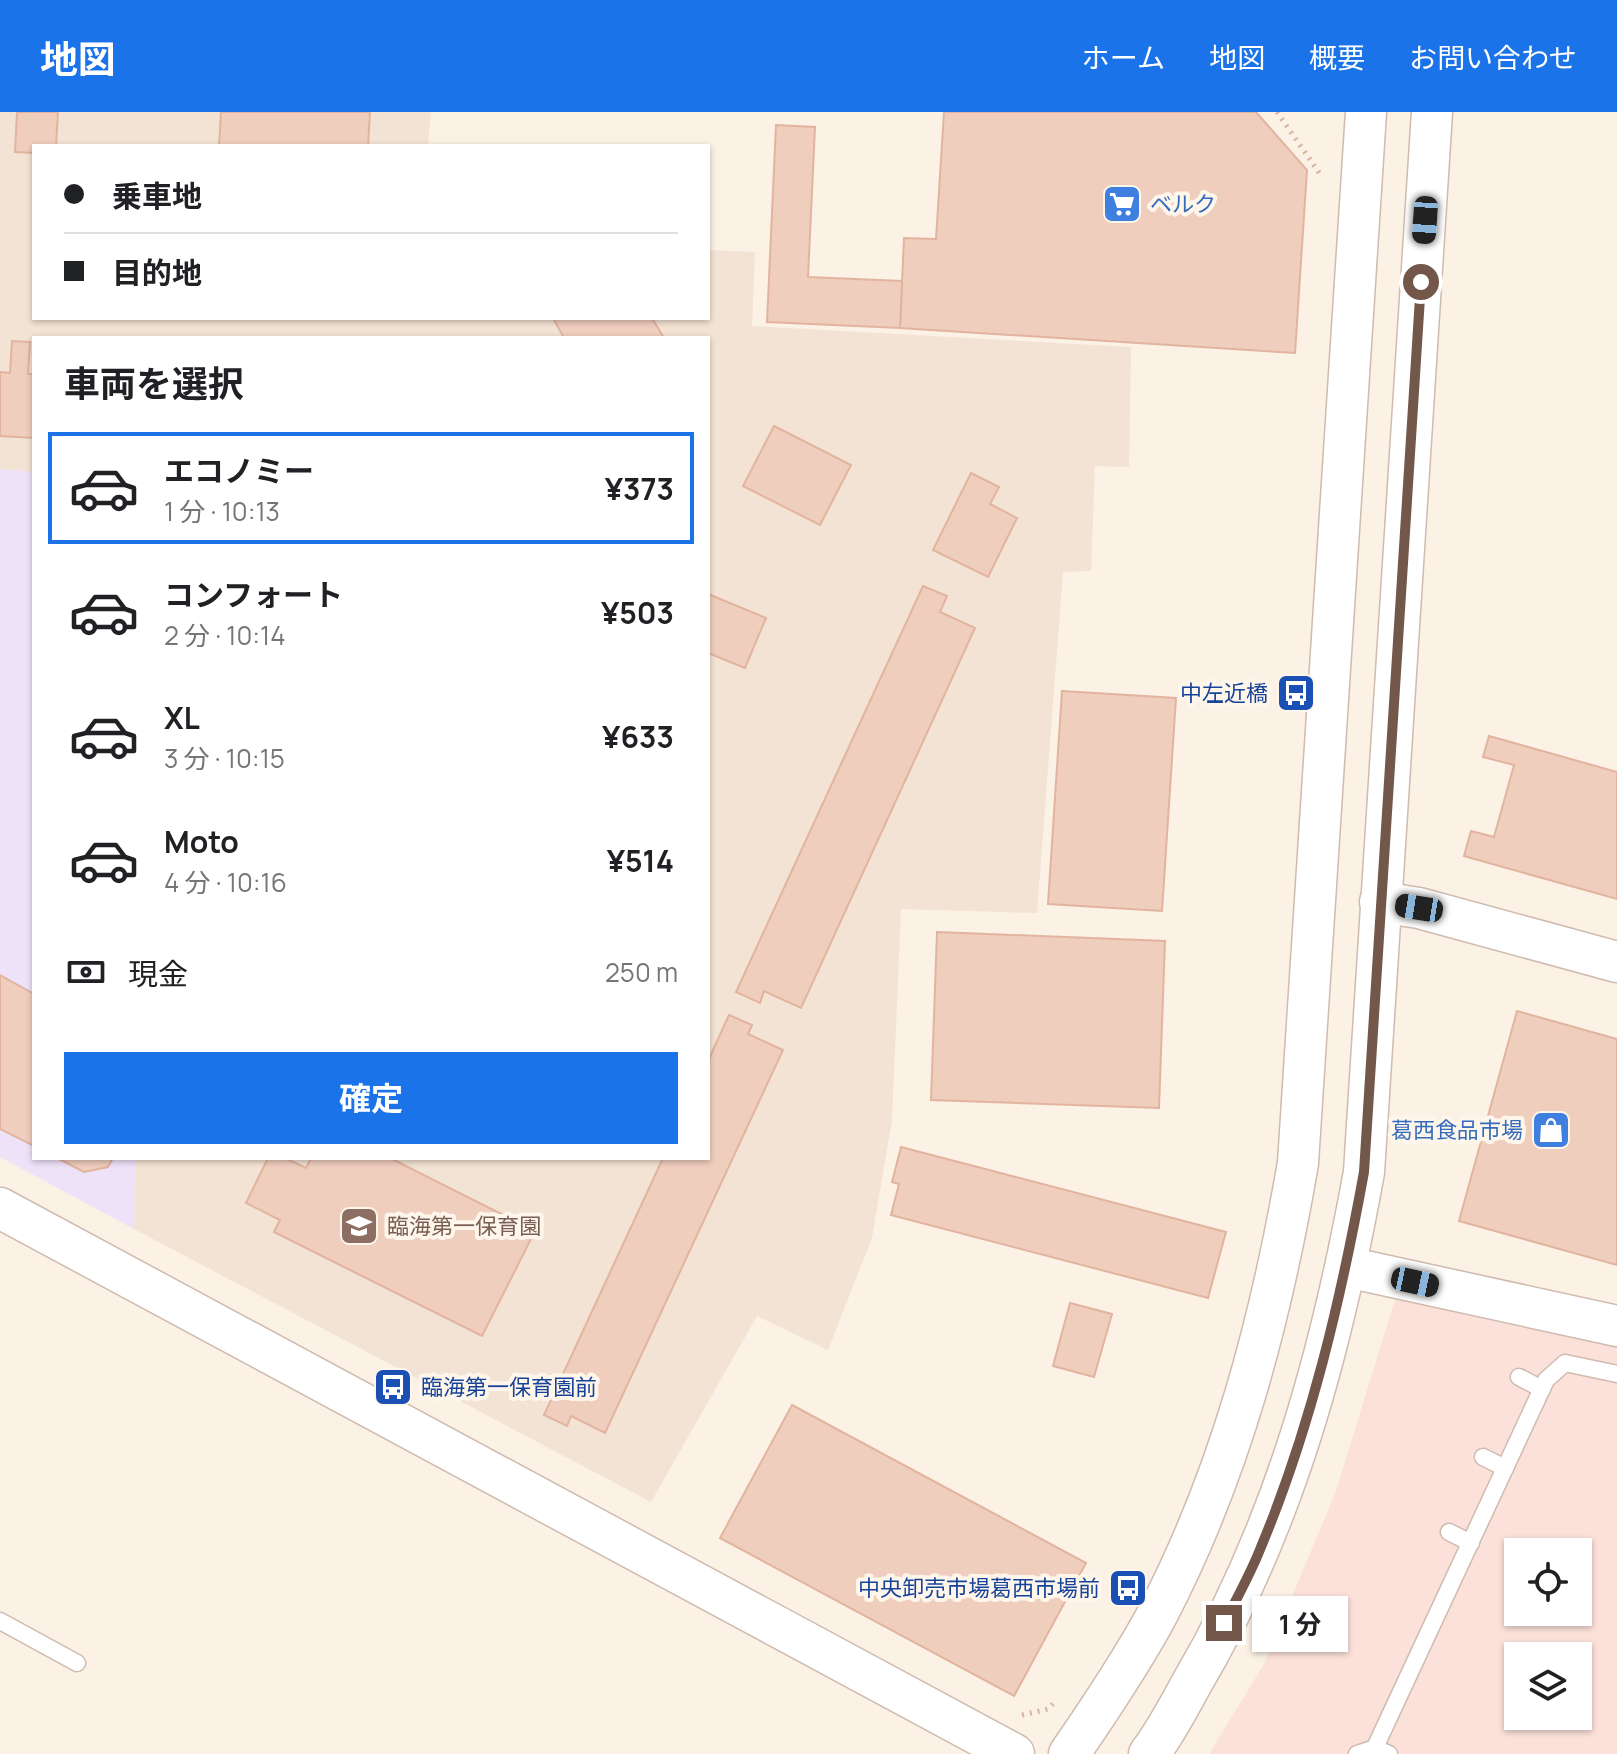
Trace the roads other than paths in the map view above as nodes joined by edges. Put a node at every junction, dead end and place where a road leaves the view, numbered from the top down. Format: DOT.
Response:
graph roads {
  1 [pos="1366,112"];
  2 [pos="1432,112"];
  3 [pos="1380,902"];
  4 [pos="1617,962"];
  5 [pos="0,1208"];
  6 [pos="1347,1267"];
  7 [pos="1617,1326"];
  8 [pos="1617,1374"];
  9 [pos="1519,1377"];
  10 [pos="1542,1389"];
  11 [pos="1483,1457"];
  12 [pos="1505,1468"];
  13 [pos="1449,1532"];
  14 [pos="1471,1543"];
  15 [pos="0,1621"];
  16 [pos="77,1663"];
  17 [pos="1379,1752"];
  18 [pos="1014,1754"];
  19 [pos="1069,1754"];
  20 [pos="1149,1754"];
  21 [pos="1357,1754"];
  1 -- 19 [label="street"];
  2 -- 3 [label="street"];
  3 -- 4 [label="street"];
  3 -- 6 [label="street"];
  5 -- 18 [label="street"];
  6 -- 7 [label="street"];
  6 -- 20 [label="street"];
  8 -- 10 [label="lane"];
  9 -- 10 [label="lane"];
  10 -- 12 [label="lane"];
  11 -- 12 [label="lane"];
  12 -- 14 [label="lane"];
  13 -- 14 [label="lane"];
  14 -- 17 [label="lane"];
  15 -- 16 [label="lane"];
  17 -- 21 [label="lane"];
}
